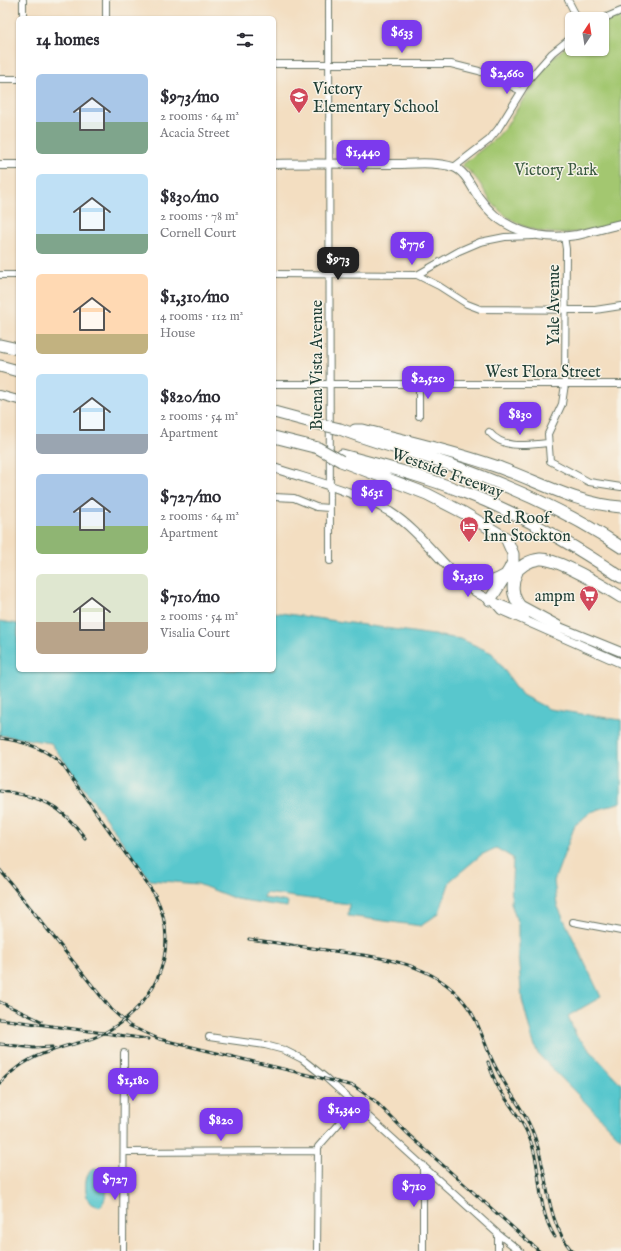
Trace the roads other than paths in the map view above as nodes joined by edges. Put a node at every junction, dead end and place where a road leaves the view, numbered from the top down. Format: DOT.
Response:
graph roads {
  1 [pos="23,0"];
  2 [pos="106,0"];
  3 [pos="329,0"];
  4 [pos="568,0"];
  5 [pos="621,11"];
  6 [pos="574,12"];
  7 [pos="23,16"];
  8 [pos="106,16"];
  9 [pos="609,16"];
  10 [pos="565,43"];
  11 [pos="330,63"];
  12 [pos="276,64"];
  13 [pos="0,79"];
  14 [pos="16,79"];
  15 [pos="520,91"];
  16 [pos="330,163"];
  17 [pos="16,164"];
  18 [pos="276,164"];
  19 [pos="0,165"];
  20 [pos="454,167"];
  21 [pos="621,224"];
  22 [pos="542,236"];
  23 [pos="564,236"];
  24 [pos="276,274"];
  25 [pos="329,274"];
  26 [pos="0,275"];
  27 [pos="16,275"];
  28 [pos="417,275"];
  29 [pos="621,306"];
  30 [pos="566,309"];
  31 [pos="0,345"];
  32 [pos="16,349"];
  33 [pos="0,366"];
  34 [pos="16,370"];
  35 [pos="276,384"];
  36 [pos="328,384"];
  37 [pos="419,384"];
  38 [pos="565,384"];
  39 [pos="621,384"];
  40 [pos="0,395"];
  41 [pos="16,399"];
  42 [pos="276,413"];
  43 [pos="419,416"];
  44 [pos="340,429"];
  45 [pos="489,432"];
  46 [pos="276,437"];
  47 [pos="548,443"];
  48 [pos="342,458"];
  49 [pos="276,469"];
  50 [pos="329,486"];
  51 [pos="621,488"];
  52 [pos="276,497"];
  53 [pos="621,507"];
  54 [pos="329,508"];
  55 [pos="621,546"];
  56 [pos="330,561"];
  57 [pos="518,567"];
  58 [pos="505,576"];
  59 [pos="621,576"];
  60 [pos="459,578"];
  61 [pos="621,597"];
  62 [pos="493,602"];
  63 [pos="557,626"];
  64 [pos="578,635"];
  65 [pos="564,639"];
  66 [pos="621,652"];
  67 [pos="621,663"];
  68 [pos="573,922"];
  69 [pos="621,931"];
  70 [pos="209,1037"];
  71 [pos="124,1053"];
  72 [pos="355,1105"];
  73 [pos="318,1151"];
  74 [pos="124,1152"];
  75 [pos="423,1165"];
  76 [pos="498,1234"];
  77 [pos="123,1251"];
  78 [pos="317,1251"];
  79 [pos="423,1251"];
  80 [pos="498,1251"];
  81 [pos="520,1251"];
  1 -- 7 [label="street"];
  2 -- 8 [label="street"];
  3 -- 11 [label="street, Buena Vista Avenue"];
  4 -- 6 [label="street"];
  5 -- 9 [label="street"];
  10 -- 15 [label="street"];
  11 -- 12 [label="street"];
  11 -- 15 [label="street"];
  11 -- 16 [label="street, Buena Vista Avenue"];
  13 -- 14 [label="street"];
  15 -- 20 [label="street"];
  16 -- 18 [label="street"];
  16 -- 20 [label="street"];
  16 -- 25 [label="street, Buena Vista Avenue"];
  17 -- 19 [label="street"];
  20 -- 22 [label="street"];
  21 -- 23 [label="street"];
  22 -- 23 [label="street"];
  22 -- 28 [label="street"];
  23 -- 30 [label="street, Yale Avenue"];
  24 -- 25 [label="street"];
  25 -- 28 [label="street"];
  25 -- 36 [label="street, Buena Vista Avenue"];
  26 -- 27 [label="street"];
  28 -- 30 [label="street"];
  29 -- 30 [label="street"];
  30 -- 38 [label="street, Yale Avenue"];
  31 -- 32 [label="highway"];
  33 -- 34 [label="highway"];
  35 -- 36 [label="street, West Flora Street"];
  36 -- 37 [label="street, West Flora Street"];
  36 -- 50 [label="street, Buena Vista Avenue"];
  37 -- 38 [label="street, West Flora Street"];
  37 -- 43 [label="street"];
  38 -- 39 [label="street, West Flora Street"];
  38 -- 47 [label="street, Yale Avenue"];
  40 -- 41 [label="street"];
  42 -- 44 [label="highway, Westside Freeway, bridge"];
  44 -- 53 [label="highway"];
  44 -- 55 [label="highway, Westside Freeway"];
  45 -- 47 [label="street"];
  46 -- 48 [label="highway, Westside Freeway, bridge"];
  47 -- 51 [label="street"];
  48 -- 58 [label="highway"];
  48 -- 59 [label="highway, Westside Freeway"];
  49 -- 50 [label="street"];
  50 -- 54 [label="street, Buena Vista Avenue"];
  50 -- 60 [label="street"];
  52 -- 54 [label="street"];
  54 -- 56 [label="street, Buena Vista Avenue"];
  57 -- 61 [label="highway"];
  57 -- 62 [label="highway"];
  57 -- 63 [label="highway"];
  58 -- 60 [label="highway"];
  58 -- 62 [label="highway"];
  60 -- 62 [label="street"];
  62 -- 63 [label="street"];
  62 -- 65 [label="street"];
  63 -- 64 [label="street"];
  64 -- 65 [label="street"];
  64 -- 66 [label="street"];
  65 -- 67 [label="street"];
  68 -- 69 [label="street"];
  70 -- 72 [label="street"];
  71 -- 74 [label="street"];
  72 -- 73 [label="street"];
  72 -- 75 [label="street"];
  73 -- 74 [label="street"];
  73 -- 78 [label="street"];
  74 -- 77 [label="street"];
  75 -- 76 [label="street"];
  75 -- 79 [label="street"];
  76 -- 80 [label="street"];
  76 -- 81 [label="street"];
}
